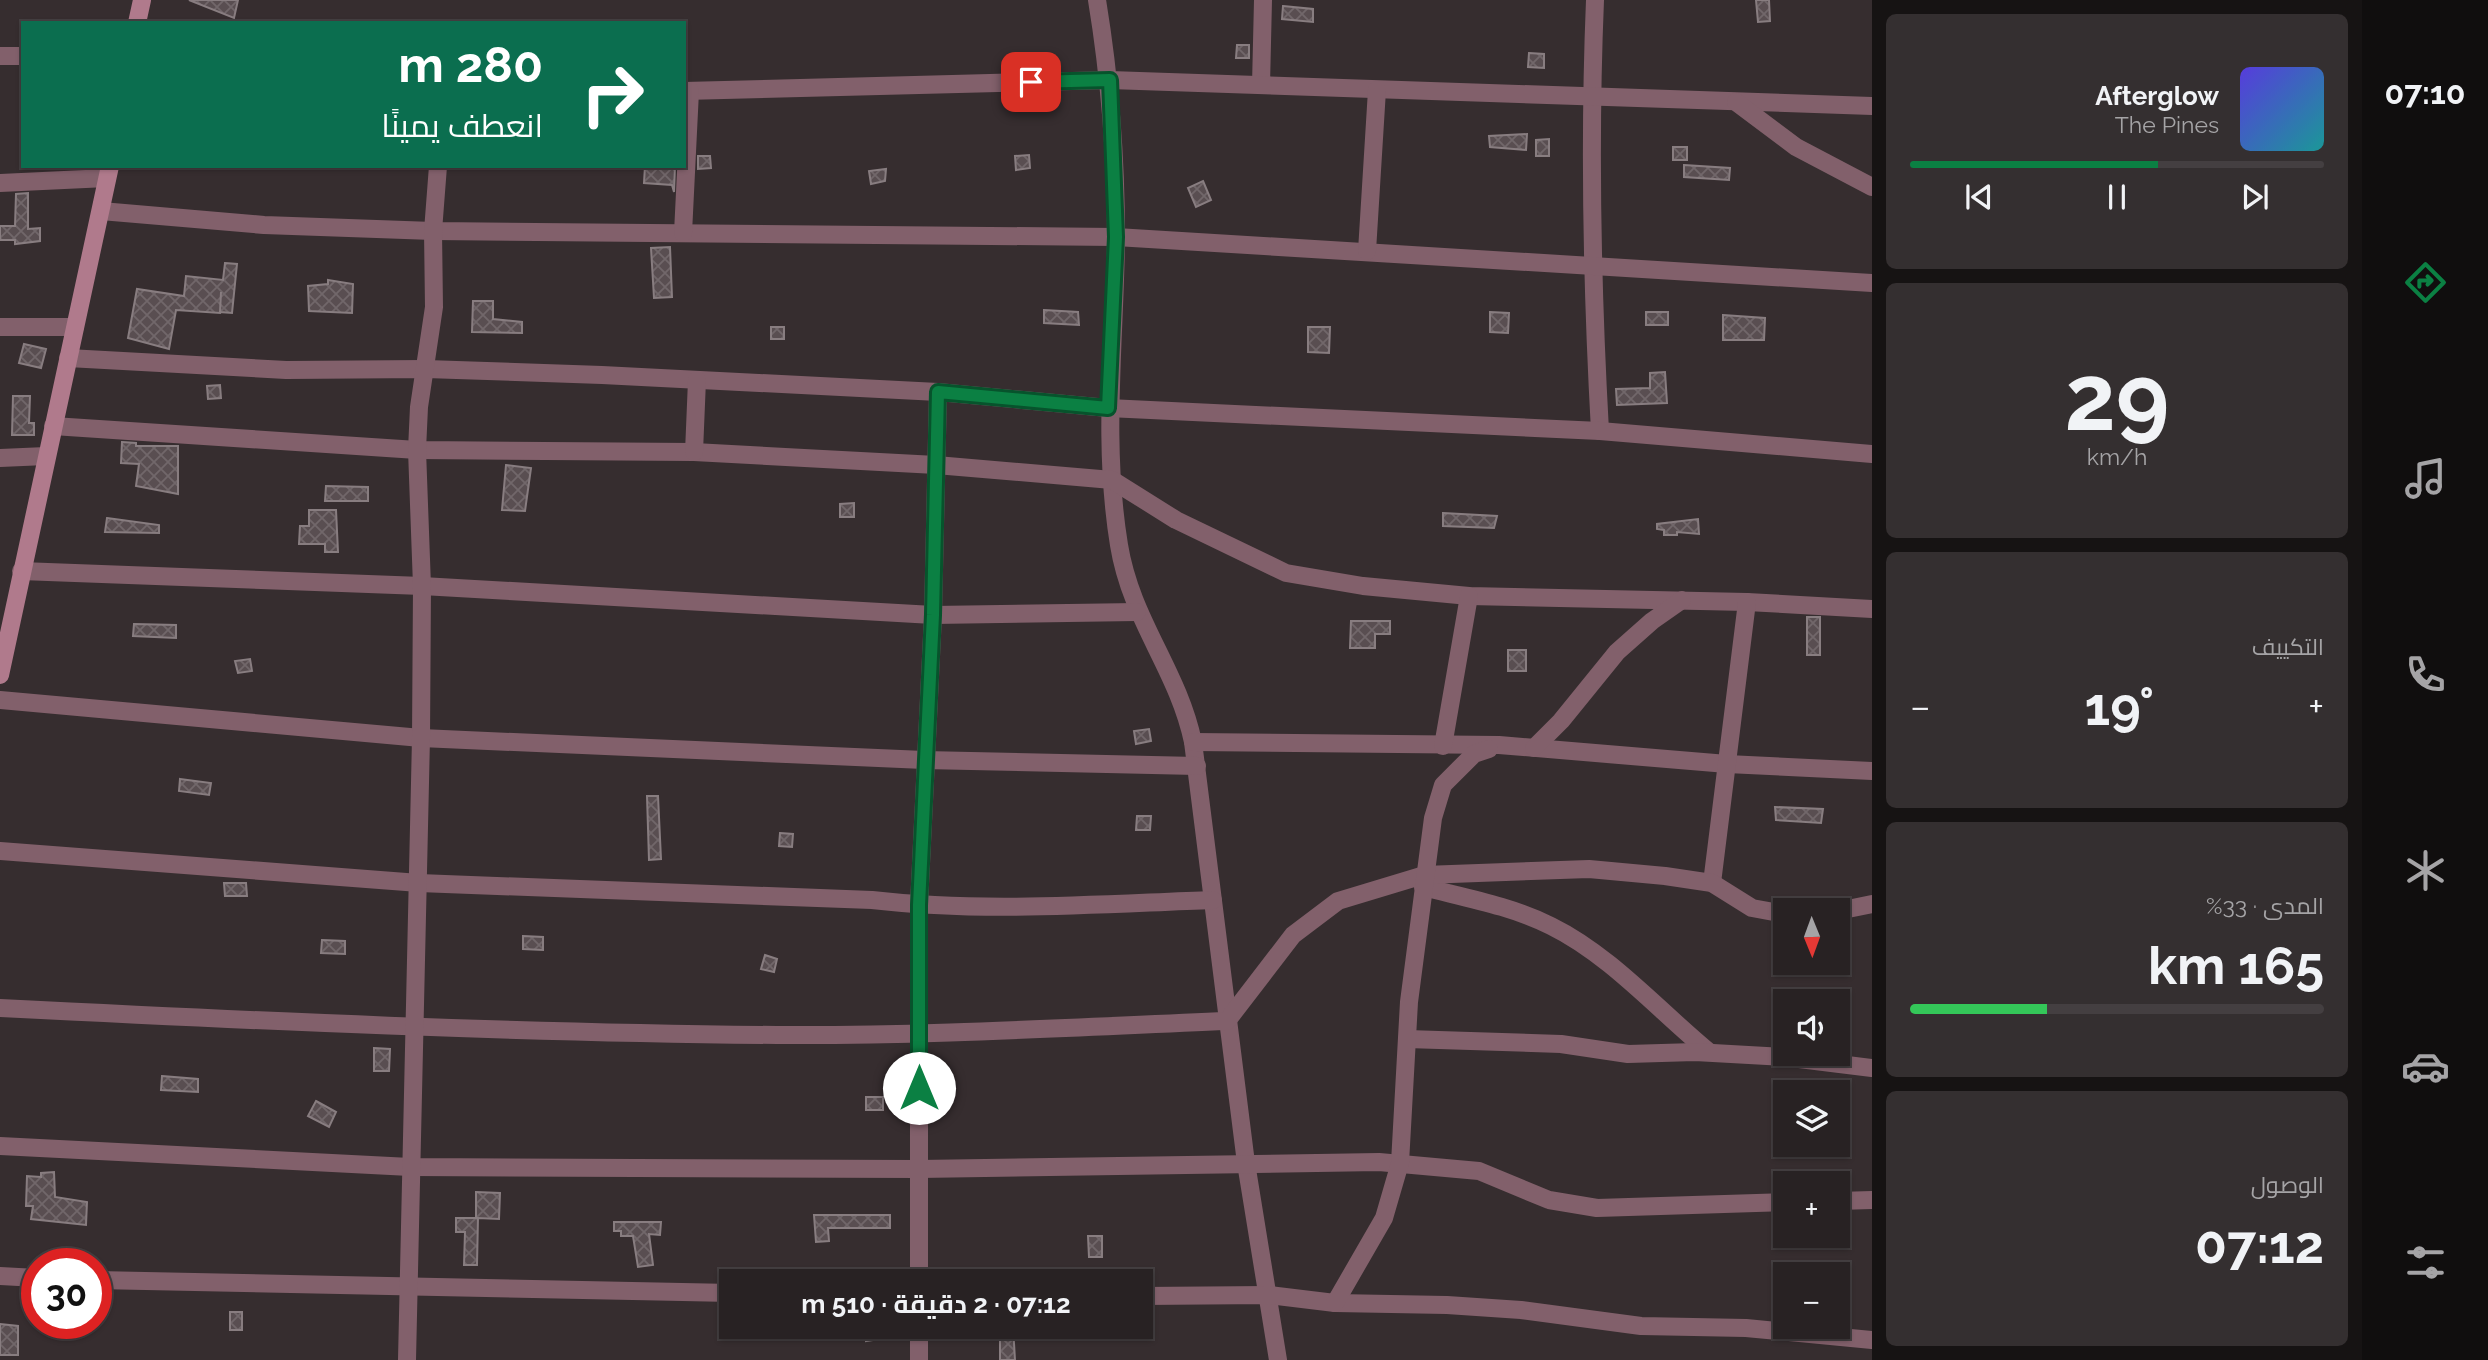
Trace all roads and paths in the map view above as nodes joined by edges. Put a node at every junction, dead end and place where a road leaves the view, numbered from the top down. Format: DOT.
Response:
graph roads {
  1 [pos="142,0"];
  2 [pos="1097,0"];
  3 [pos="1263,0"];
  4 [pos="1595,0"];
  5 [pos="137,21"];
  6 [pos="0,56"];
  7 [pos="21,56"];
  8 [pos="1110,80"];
  9 [pos="1261,85"];
  10 [pos="1377,90"];
  11 [pos="687,91"];
  12 [pos="1591,97"];
  13 [pos="1736,102"];
  14 [pos="1872,106"];
  15 [pos="686,126"];
  16 [pos="438,168"];
  17 [pos="685,168"];
  18 [pos="109,172"];
  19 [pos="0,183"];
  20 [pos="1872,187"];
  21 [pos="101,211"];
  22 [pos="433,232"];
  23 [pos="683,233"];
  24 [pos="1116,237"];
  25 [pos="1367,251"];
  26 [pos="1591,264"];
  27 [pos="1872,283"];
  28 [pos="0,327"];
  29 [pos="75,327"];
  30 [pos="68,358"];
  31 [pos="426,369"];
  32 [pos="696,380"];
  33 [pos="938,392"];
  34 [pos="1108,408"];
  35 [pos="53,426"];
  36 [pos="1600,430"];
  37 [pos="417,450"];
  38 [pos="694,452"];
  39 [pos="1872,454"];
  40 [pos="46,456"];
  41 [pos="0,458"];
  42 [pos="936,466"];
  43 [pos="1112,480"];
  44 [pos="22,571"];
  45 [pos="422,586"];
  46 [pos="1469,596"];
  47 [pos="1682,600"];
  48 [pos="1747,602"];
  49 [pos="1872,609"];
  50 [pos="1137,612"];
  51 [pos="933,615"];
  52 [pos="3,648"];
  53 [pos="0,674"];
  54 [pos="0,700"];
  55 [pos="421,738"];
  56 [pos="1193,742"];
  57 [pos="1499,745"];
  58 [pos="1443,746"];
  59 [pos="1534,748"];
  60 [pos="924,760"];
  61 [pos="1727,764"];
  62 [pos="1197,765"];
  63 [pos="1872,771"];
  64 [pos="0,851"];
  65 [pos="1424,881"];
  66 [pos="419,883"];
  67 [pos="1712,883"];
  68 [pos="1213,900"];
  69 [pos="1872,904"];
  70 [pos="919,905"];
  71 [pos="1850,909"];
  72 [pos="1773,912"];
  73 [pos="0,1008"];
  74 [pos="1227,1021"];
  75 [pos="415,1028"];
  76 [pos="919,1034"];
  77 [pos="1407,1039"];
  78 [pos="1709,1052"];
  79 [pos="1872,1068"];
  80 [pos="0,1146"];
  81 [pos="1246,1163"];
  82 [pos="1400,1163"];
  83 [pos="410,1167"];
  84 [pos="919,1170"];
  85 [pos="1872,1200"];
  86 [pos="1850,1201"];
  87 [pos="1773,1202"];
  88 [pos="919,1269"];
  89 [pos="0,1276"];
  90 [pos="21,1277"];
  91 [pos="112,1280"];
  92 [pos="409,1286"];
  93 [pos="719,1293"];
  94 [pos="1269,1295"];
  95 [pos="1153,1296"];
  96 [pos="1335,1303"];
  97 [pos="919,1339"];
  98 [pos="1872,1340"];
  99 [pos="407,1360"];
  100 [pos="919,1360"];
  101 [pos="1278,1360"];
  1 -- 5 [label="street"];
  2 -- 8 [label="street"];
  3 -- 9 [label="street"];
  4 -- 12 [label="street"];
  6 -- 7 [label="street"];
  8 -- 9 [label="street"];
  8 -- 11 [label="street"];
  8 -- 24 [label="street"];
  9 -- 10 [label="street"];
  10 -- 12 [label="street"];
  10 -- 25 [label="street"];
  11 -- 15 [label="street"];
  12 -- 13 [label="street"];
  12 -- 26 [label="street"];
  13 -- 14 [label="street"];
  13 -- 20 [label="street"];
  16 -- 22 [label="street"];
  17 -- 23 [label="street"];
  18 -- 19 [label="street"];
  18 -- 21 [label="street"];
  21 -- 22 [label="street"];
  21 -- 29 [label="street"];
  22 -- 23 [label="street"];
  22 -- 31 [label="street"];
  23 -- 24 [label="street"];
  24 -- 25 [label="street"];
  24 -- 34 [label="street"];
  25 -- 26 [label="street"];
  26 -- 27 [label="street"];
  26 -- 36 [label="street"];
  28 -- 29 [label="street"];
  29 -- 30 [label="street"];
  30 -- 31 [label="street"];
  30 -- 35 [label="street"];
  31 -- 32 [label="street"];
  31 -- 37 [label="street"];
  32 -- 33 [label="street"];
  32 -- 38 [label="street"];
  33 -- 34 [label="street"];
  33 -- 42 [label="street"];
  34 -- 36 [label="street"];
  34 -- 43 [label="street"];
  35 -- 37 [label="street"];
  35 -- 40 [label="street"];
  36 -- 39 [label="street"];
  37 -- 38 [label="street"];
  37 -- 45 [label="street"];
  38 -- 42 [label="street"];
  40 -- 41 [label="street"];
  40 -- 44 [label="street"];
  42 -- 43 [label="street"];
  42 -- 51 [label="street"];
  43 -- 46 [label="street"];
  43 -- 50 [label="street"];
  44 -- 45 [label="street"];
  44 -- 52 [label="street"];
  45 -- 51 [label="street"];
  45 -- 55 [label="street"];
  46 -- 47 [label="street"];
  46 -- 58 [label="street"];
  47 -- 48 [label="street"];
  47 -- 59 [label="street"];
  48 -- 49 [label="street"];
  48 -- 61 [label="street"];
  50 -- 51 [label="street"];
  50 -- 56 [label="street"];
  51 -- 60 [label="street"];
  52 -- 53 [label="street"];
  54 -- 55 [label="street"];
  55 -- 60 [label="street"];
  55 -- 66 [label="street"];
  56 -- 58 [label="street"];
  56 -- 62 [label="street"];
  57 -- 58 [label="street"];
  57 -- 59 [label="street"];
  57 -- 65 [label="street"];
  59 -- 61 [label="street"];
  60 -- 62 [label="street"];
  60 -- 70 [label="street"];
  61 -- 63 [label="street"];
  61 -- 67 [label="street"];
  62 -- 68 [label="street"];
  64 -- 66 [label="street"];
  65 -- 67 [label="street"];
  65 -- 74 [label="street"];
  65 -- 77 [label="street"];
  65 -- 78 [label="street"];
  66 -- 70 [label="street"];
  66 -- 75 [label="street"];
  67 -- 72 [label="street"];
  68 -- 70 [label="street"];
  68 -- 74 [label="street"];
  69 -- 71 [label="street"];
  70 -- 76 [label="street"];
  73 -- 75 [label="street"];
  74 -- 76 [label="street"];
  74 -- 81 [label="street"];
  75 -- 76 [label="street"];
  75 -- 83 [label="street"];
  76 -- 84 [label="street"];
  77 -- 78 [label="street"];
  77 -- 82 [label="street"];
  78 -- 79 [label="street"];
  80 -- 83 [label="street"];
  81 -- 82 [label="street"];
  81 -- 84 [label="street"];
  81 -- 94 [label="street"];
  82 -- 87 [label="street"];
  82 -- 96 [label="street"];
  83 -- 84 [label="street"];
  83 -- 92 [label="street"];
  84 -- 88 [label="street"];
  85 -- 86 [label="street"];
  89 -- 90 [label="street"];
  91 -- 92 [label="street"];
  92 -- 93 [label="street"];
  92 -- 99 [label="street"];
  94 -- 95 [label="street"];
  94 -- 96 [label="street"];
  94 -- 101 [label="street"];
  96 -- 98 [label="street"];
  97 -- 100 [label="street"];
}
